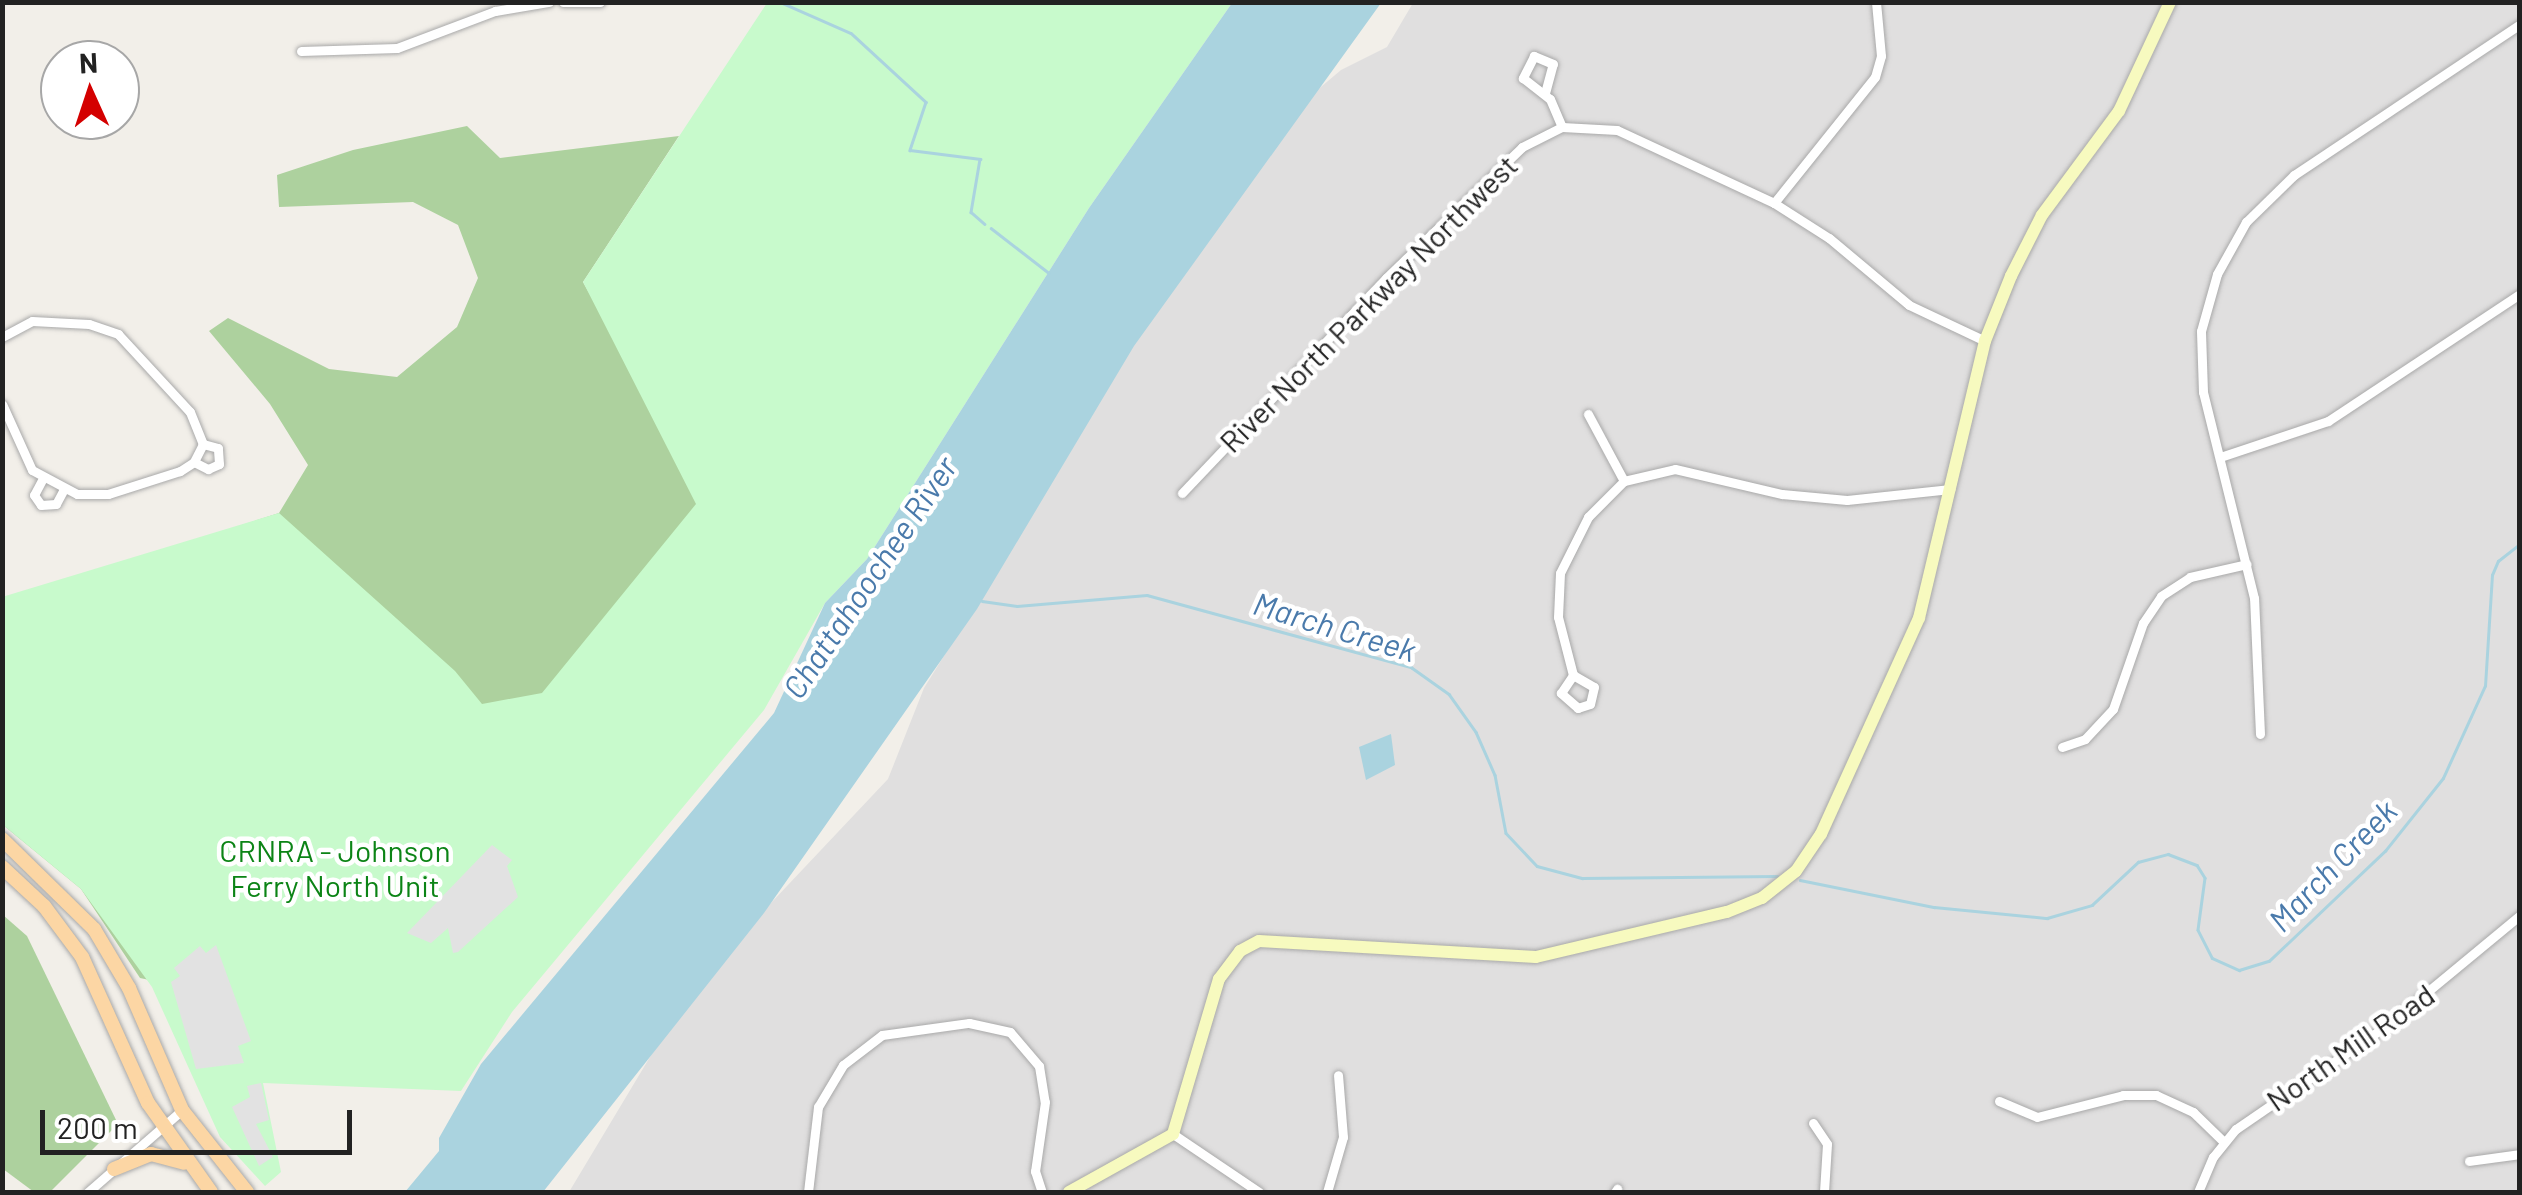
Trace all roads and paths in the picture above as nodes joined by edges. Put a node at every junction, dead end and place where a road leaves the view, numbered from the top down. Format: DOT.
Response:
graph roads {
  1 [pos="549,2"];
  2 [pos="563,2"];
  3 [pos="600,2"];
  4 [pos="1876,2"];
  5 [pos="2170,2"];
  6 [pos="2520,24"];
  7 [pos="302,52"];
  8 [pos="1545,94"];
  9 [pos="1562,127"];
  10 [pos="1774,202"];
  11 [pos="2520,294"];
  12 [pos="2,337"];
  13 [pos="1985,341"];
  14 [pos="2,404"];
  15 [pos="1588,414"];
  16 [pos="202,444"];
  17 [pos="2220,457"];
  18 [pos="194,462"];
  19 [pos="42,480"];
  20 [pos="1624,481"];
  21 [pos="1950,489"];
  22 [pos="63,491"];
  23 [pos="1182,493"];
  24 [pos="2247,564"];
  25 [pos="1573,675"];
  26 [pos="2260,734"];
  27 [pos="2062,748"];
  28 [pos="2,839"];
  29 [pos="2,867"];
  30 [pos="2520,914"];
  31 [pos="1338,1075"];
  32 [pos="1999,1101"];
  33 [pos="182,1110"];
  34 [pos="1813,1123"];
  35 [pos="161,1126"];
  36 [pos="1174,1134"];
  37 [pos="2224,1142"];
  38 [pos="2520,1154"];
  39 [pos="2469,1161"];
  40 [pos="187,1164"];
  41 [pos="114,1169"];
  42 [pos="88,1192"];
  43 [pos="210,1192"];
  44 [pos="246,1192"];
  45 [pos="808,1192"];
  46 [pos="1042,1192"];
  47 [pos="1068,1192"];
  48 [pos="1259,1192"];
  49 [pos="1327,1192"];
  50 [pos="1824,1192"];
  51 [pos="2198,1192"];
  1 -- 7 [label="street"];
  2 -- 3 [label="street"];
  4 -- 10 [label="street"];
  5 -- 13 [label="street"];
  6 -- 17 [label="street"];
  8 -- 9 [label="street"];
  9 -- 10 [label="street"];
  9 -- 23 [label="street, River North Parkway Northwest"];
  10 -- 13 [label="street"];
  11 -- 17 [label="street"];
  12 -- 16 [label="street"];
  13 -- 21 [label="street"];
  14 -- 19 [label="street"];
  15 -- 20 [label="street"];
  16 -- 18 [label="street"];
  16 -- 18 [label="street"];
  17 -- 24 [label="street"];
  18 -- 22 [label="street"];
  19 -- 22 [label="street"];
  19 -- 22 [label="street"];
  20 -- 21 [label="street"];
  20 -- 25 [label="street"];
  21 -- 36 [label="street"];
  24 -- 26 [label="street"];
  24 -- 27 [label="street"];
  28 -- 33 [label="main road"];
  29 -- 35 [label="main road"];
  30 -- 37 [label="street, North Mill Road"];
  31 -- 49 [label="street"];
  32 -- 37 [label="street"];
  33 -- 35 [label="street"];
  33 -- 44 [label="main road"];
  34 -- 50 [label="street"];
  35 -- 40 [label="main road"];
  35 -- 41 [label="street"];
  36 -- 47 [label="street"];
  36 -- 48 [label="street"];
  37 -- 51 [label="street, North Mill Road"];
  38 -- 39 [label="street"];
  40 -- 41 [label="main road"];
  40 -- 43 [label="main road"];
  41 -- 42 [label="street"];
  45 -- 46 [label="street"];
}
